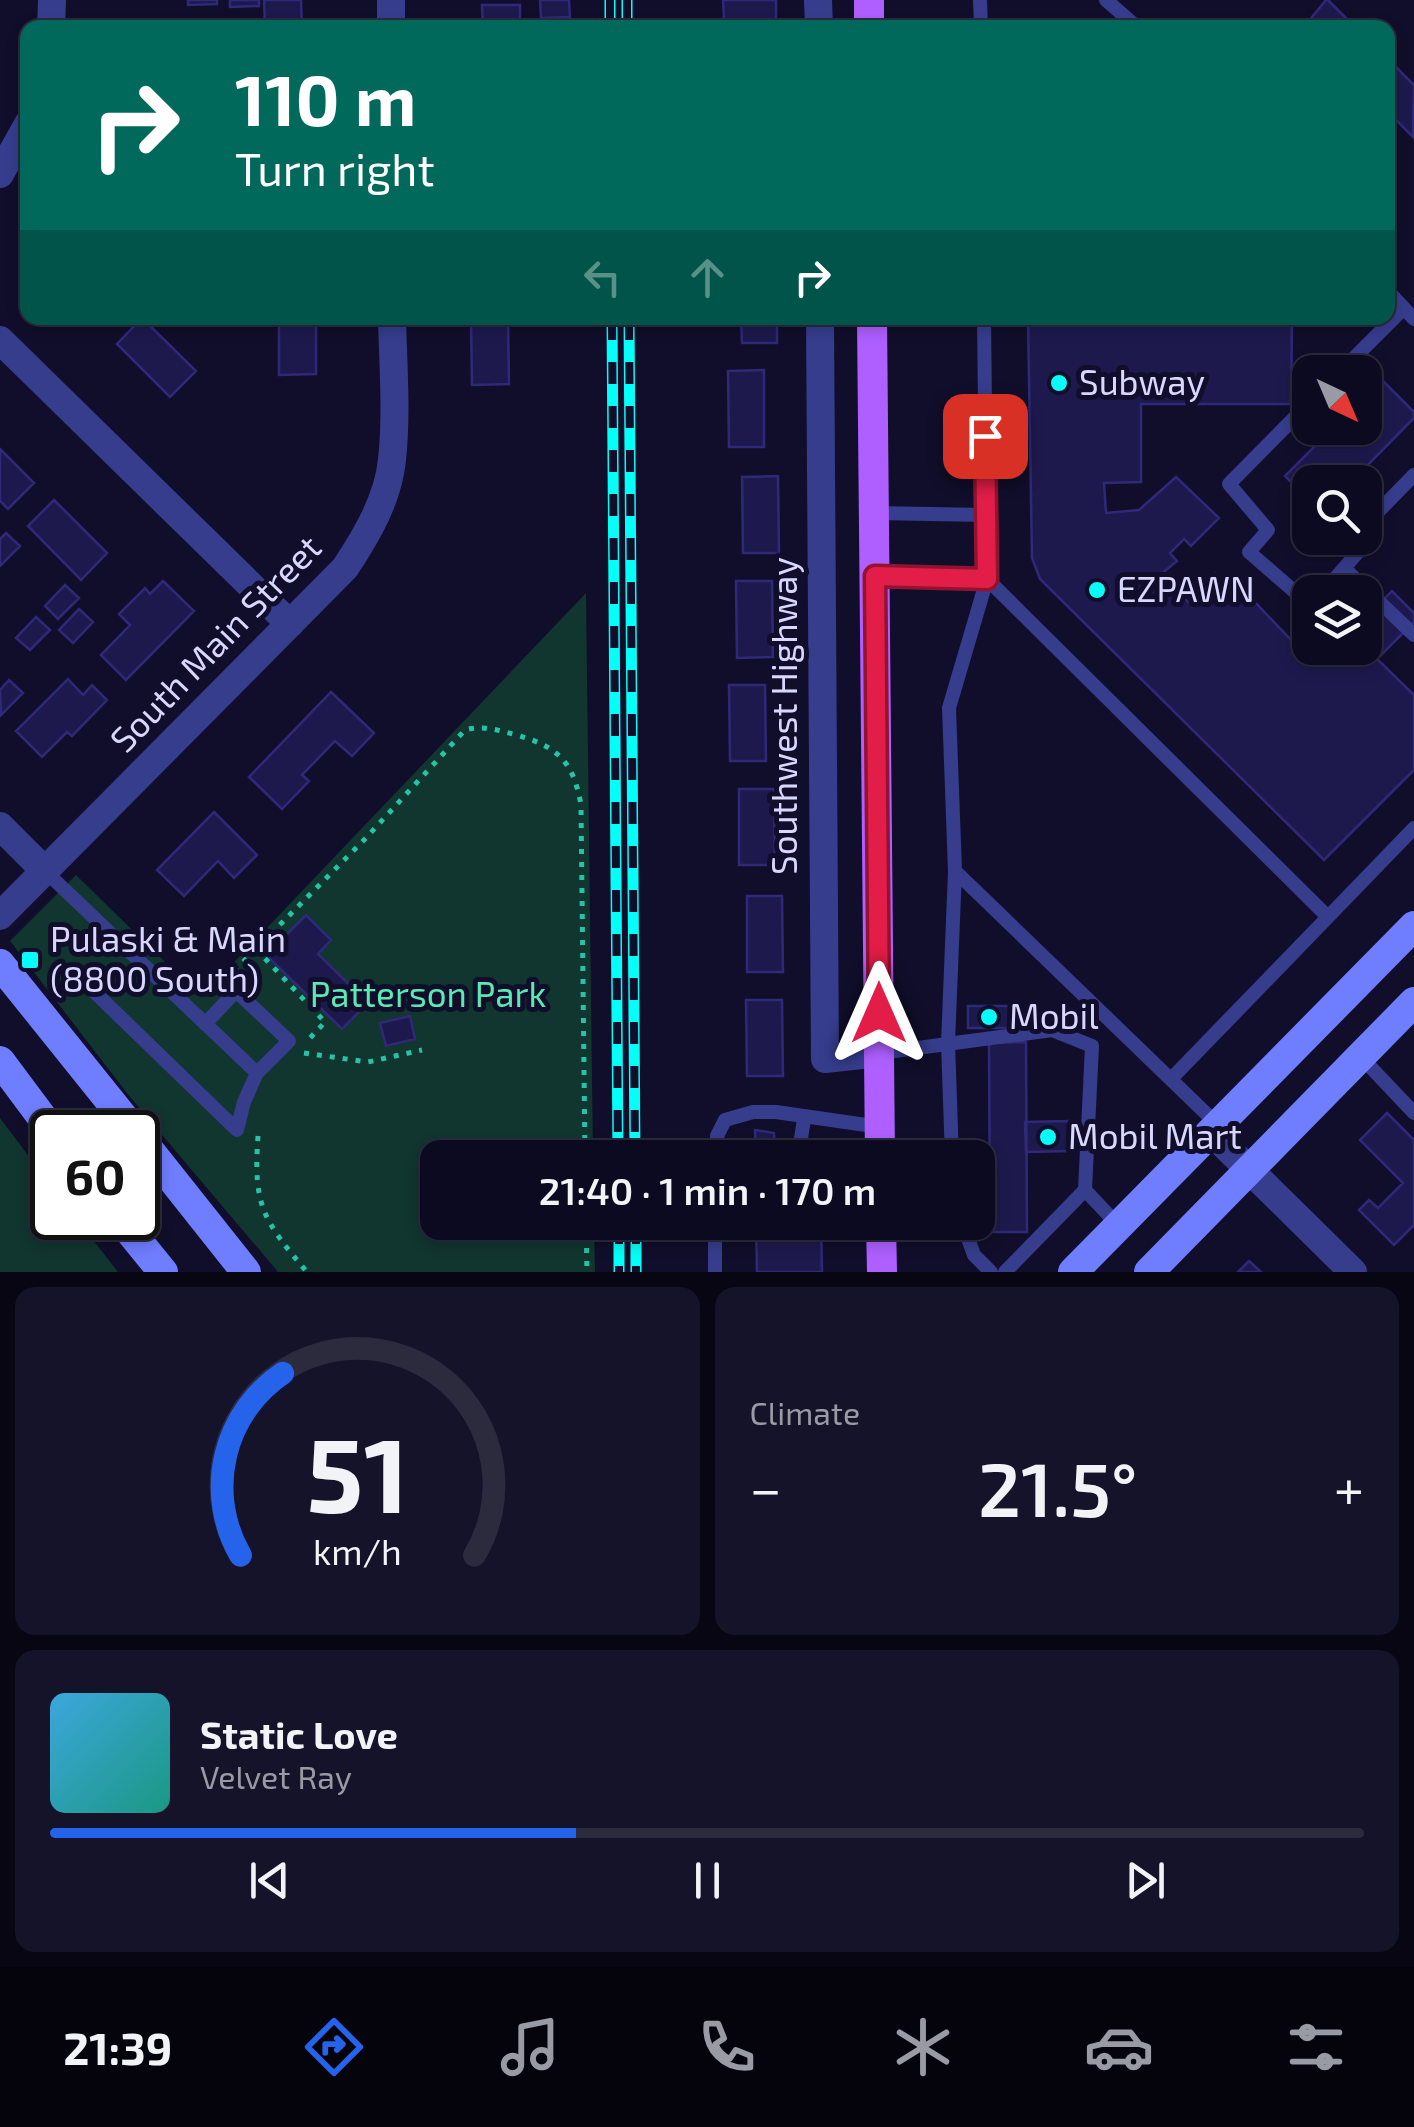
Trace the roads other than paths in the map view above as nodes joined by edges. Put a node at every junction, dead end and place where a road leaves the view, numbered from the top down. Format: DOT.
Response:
graph roads {
  1 [pos="1106,0"];
  2 [pos="1129,20"];
  3 [pos="20,138"];
  4 [pos="0,174"];
  5 [pos="392,325"];
  6 [pos="820,325"];
  7 [pos="872,325"];
  8 [pos="984,325"];
  9 [pos="1395,325"];
  10 [pos="0,340"];
  11 [pos="1360,355"];
  12 [pos="1292,420"];
  13 [pos="1414,475"];
  14 [pos="874,513"];
  15 [pos="986,514"];
  16 [pos="1344,568"];
  17 [pos="1338,575"];
  18 [pos="875,576"];
  19 [pos="987,579"];
  20 [pos="1292,590"];
  21 [pos="290,624"];
  22 [pos="1414,635"];
  23 [pos="0,826"];
  24 [pos="1414,828"];
  25 [pos="45,871"];
  26 [pos="955,871"];
  27 [pos="0,916"];
  28 [pos="1328,917"];
  29 [pos="1414,926"];
  30 [pos="0,964"];
  31 [pos="81,978"];
  32 [pos="1414,1002"];
  33 [pos="205,1024"];
  34 [pos="948,1044"];
  35 [pos="880,1053"];
  36 [pos="1360,1056"];
  37 [pos="0,1061"];
  38 [pos="257,1073"];
  39 [pos="1171,1079"];
  40 [pos="37,1110"];
  41 [pos="117,1110"];
  42 [pos="1414,1112"];
  43 [pos="804,1119"];
  44 [pos="1215,1128"];
  45 [pos="716,1140"];
  46 [pos="801,1140"];
  47 [pos="873,1140"];
  48 [pos="880,1140"];
  49 [pos="951,1140"];
  50 [pos="160,1164"];
  51 [pos="1248,1170"];
  52 [pos="1085,1190"];
  53 [pos="1119,1226"];
  54 [pos="137,1240"];
  55 [pos="715,1240"];
  56 [pos="882,1240"];
  57 [pos="969,1240"];
  58 [pos="163,1272"];
  59 [pos="246,1272"];
  60 [pos="714,1272"];
  61 [pos="882,1272"];
  62 [pos="992,1272"];
  63 [pos="1004,1272"];
  64 [pos="1074,1272"];
  65 [pos="1149,1272"];
  66 [pos="1353,1272"];
  1 -- 2 [label="lane"];
  3 -- 4 [label="street"];
  5 -- 21 [label="street, South Main Street"];
  6 -- 35 [label="street, Southwest Highway"];
  7 -- 14 [label="main road"];
  8 -- 15 [label="lane"];
  9 -- 11 [label="lane"];
  10 -- 21 [label="street"];
  12 -- 20 [label="lane"];
  13 -- 16 [label="lane"];
  14 -- 15 [label="lane"];
  14 -- 18 [label="main road"];
  15 -- 19 [label="lane"];
  16 -- 17 [label="lane"];
  16 -- 22 [label="lane"];
  18 -- 19 [label="lane"];
  18 -- 35 [label="main road"];
  19 -- 26 [label="lane"];
  19 -- 28 [label="lane"];
  21 -- 25 [label="street, South Main Street"];
  23 -- 25 [label="street"];
  24 -- 28 [label="lane"];
  25 -- 27 [label="street, South Main Street"];
  25 -- 33 [label="lane"];
  26 -- 34 [label="lane"];
  26 -- 39 [label="lane"];
  28 -- 39 [label="lane"];
  29 -- 44 [label="main road"];
  30 -- 41 [label="main road"];
  31 -- 38 [label="lane"];
  32 -- 36 [label="main road"];
  33 -- 38 [label="lane"];
  33 -- 38 [label="lane"];
  34 -- 35 [label="lane"];
  34 -- 49 [label="lane"];
  34 -- 52 [label="lane"];
  35 -- 48 [label="main road"];
  36 -- 42 [label="lane"];
  36 -- 51 [label="main road"];
  37 -- 40 [label="main road"];
  39 -- 44 [label="lane"];
  43 -- 45 [label="lane"];
  43 -- 46 [label="lane"];
  43 -- 47 [label="lane"];
  44 -- 51 [label="street"];
  44 -- 53 [label="main road"];
  50 -- 59 [label="main road"];
  51 -- 65 [label="main road"];
  51 -- 66 [label="street"];
  52 -- 53 [label="lane"];
  52 -- 63 [label="lane"];
  53 -- 64 [label="main road"];
  54 -- 58 [label="main road"];
  55 -- 60 [label="lane"];
  56 -- 61 [label="main road"];
  57 -- 62 [label="lane"];
}
